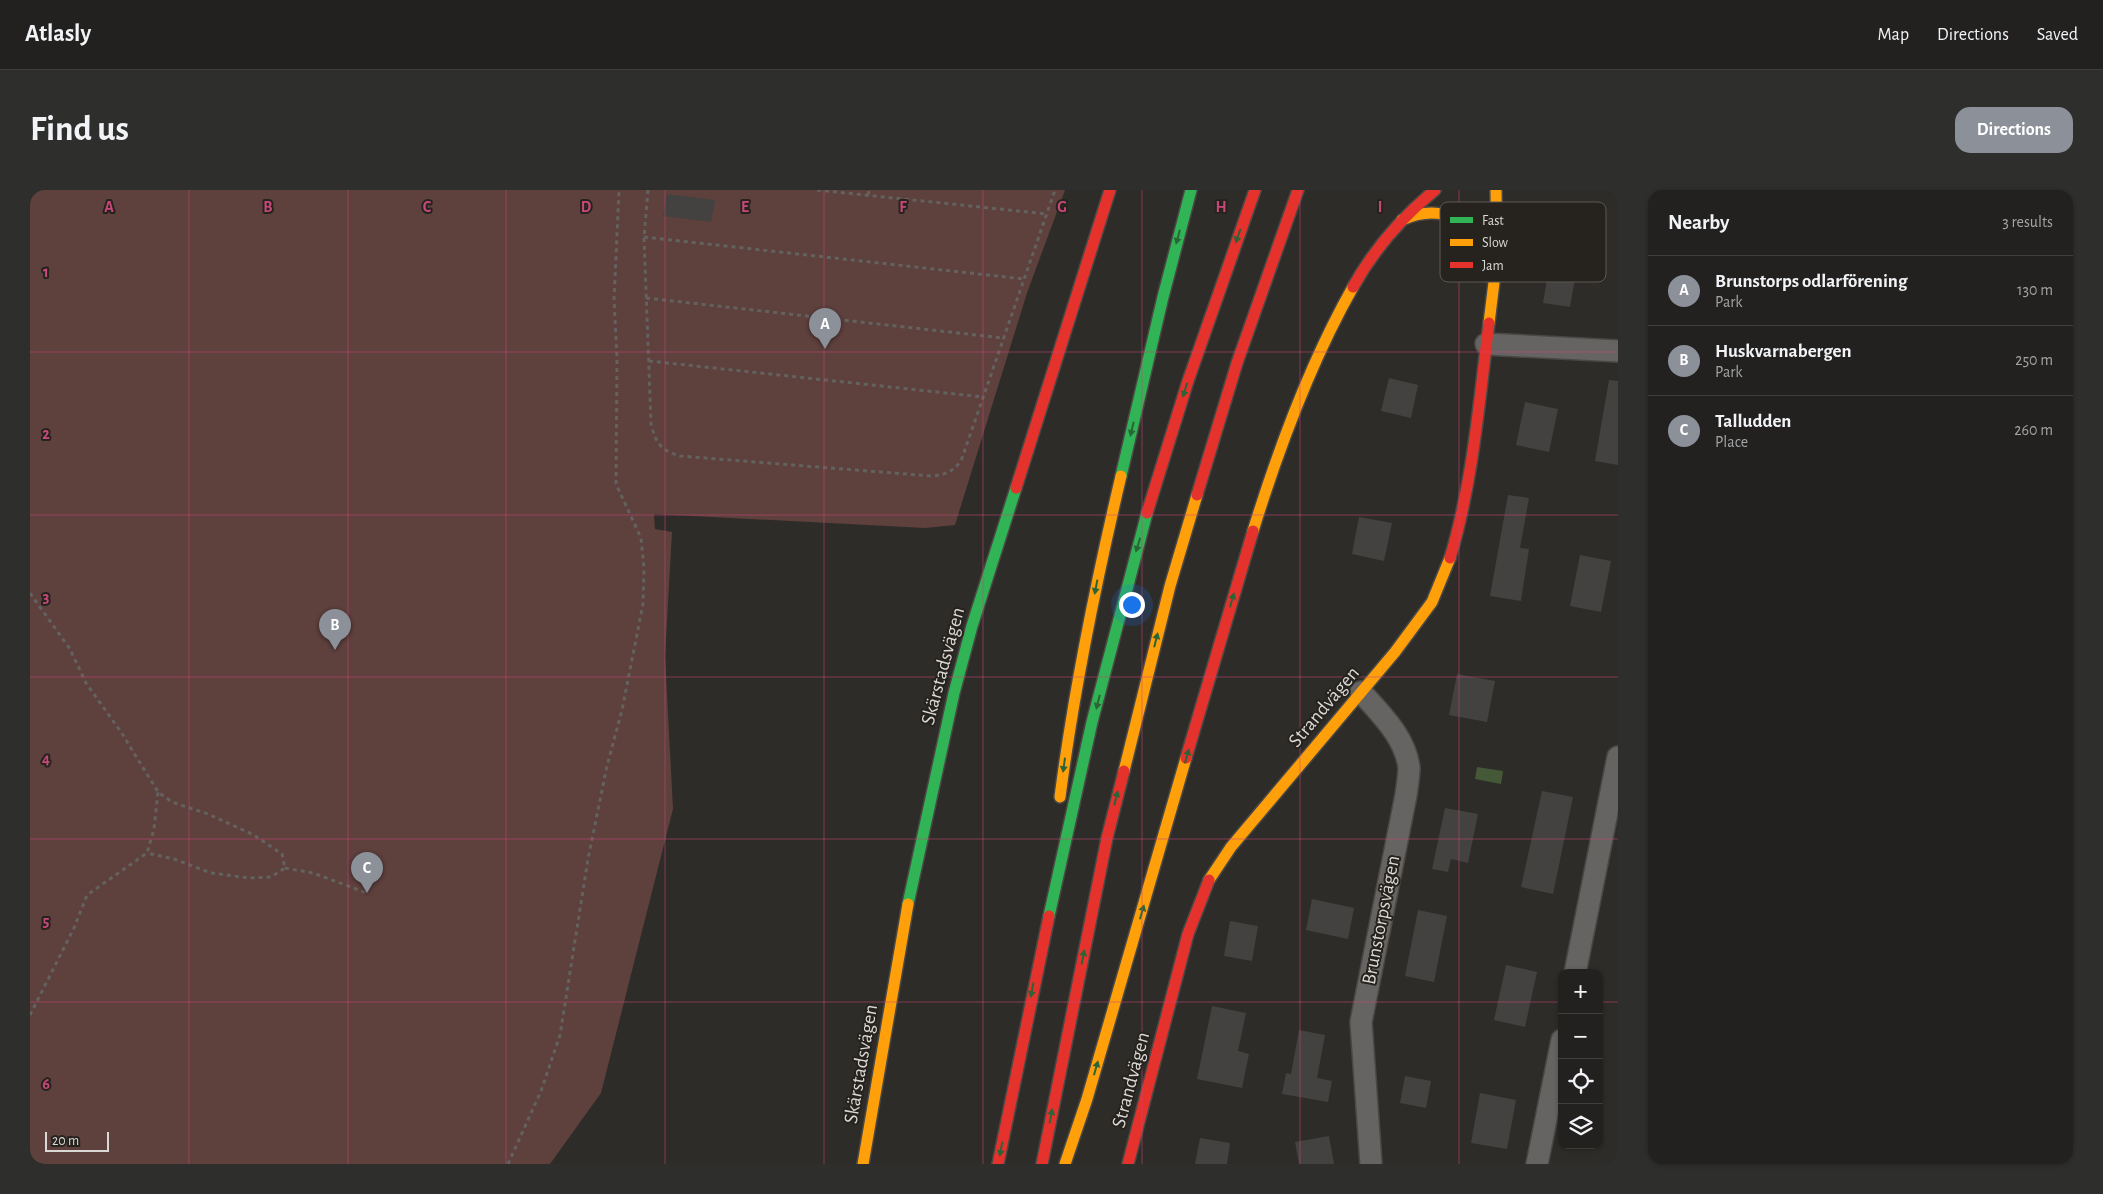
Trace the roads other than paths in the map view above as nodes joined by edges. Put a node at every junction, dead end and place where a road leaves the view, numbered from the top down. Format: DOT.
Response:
graph roads {
  1 [pos="1110,190"];
  2 [pos="1191,190"];
  3 [pos="1255,190"];
  4 [pos="1298,190"];
  5 [pos="1435,190"];
  6 [pos="1440,214"];
  7 [pos="1402,220"];
  8 [pos="1494,282"];
  9 [pos="1486,344"];
  10 [pos="1618,351"];
  11 [pos="1361,692"];
  12 [pos="1618,757"];
  13 [pos="1058,807"];
  14 [pos="1055,836"];
  15 [pos="1042,942"];
  16 [pos="1576,969"];
  17 [pos="1558,1059"];
  18 [pos="863,1164"];
  19 [pos="998,1164"];
  20 [pos="1042,1164"];
  21 [pos="1065,1164"];
  22 [pos="1128,1164"];
  23 [pos="1371,1164"];
  24 [pos="1537,1164"];
  1 -- 18 [label="main road, Skärstadsvägen"];
  2 -- 13 [label="main road, one-way"];
  3 -- 15 [label="main road, one-way"];
  20 -- 4 [label="main road, one-way"];
  5 -- 7 [label="main road"];
  6 -- 7 [label="main road"];
  21 -- 7 [label="main road, one-way"];
  8 -- 9 [label="main road, Strandvägen"];
  9 -- 10 [label="street"];
  9 -- 11 [label="main road, Strandvägen"];
  11 -- 22 [label="main road, Strandvägen"];
  11 -- 23 [label="street, Brunstorpsvägen"];
  12 -- 16 [label="street"];
  14 -- 15 [label="main road"];
  15 -- 19 [label="main road, one-way"];
  17 -- 24 [label="street"];
}
